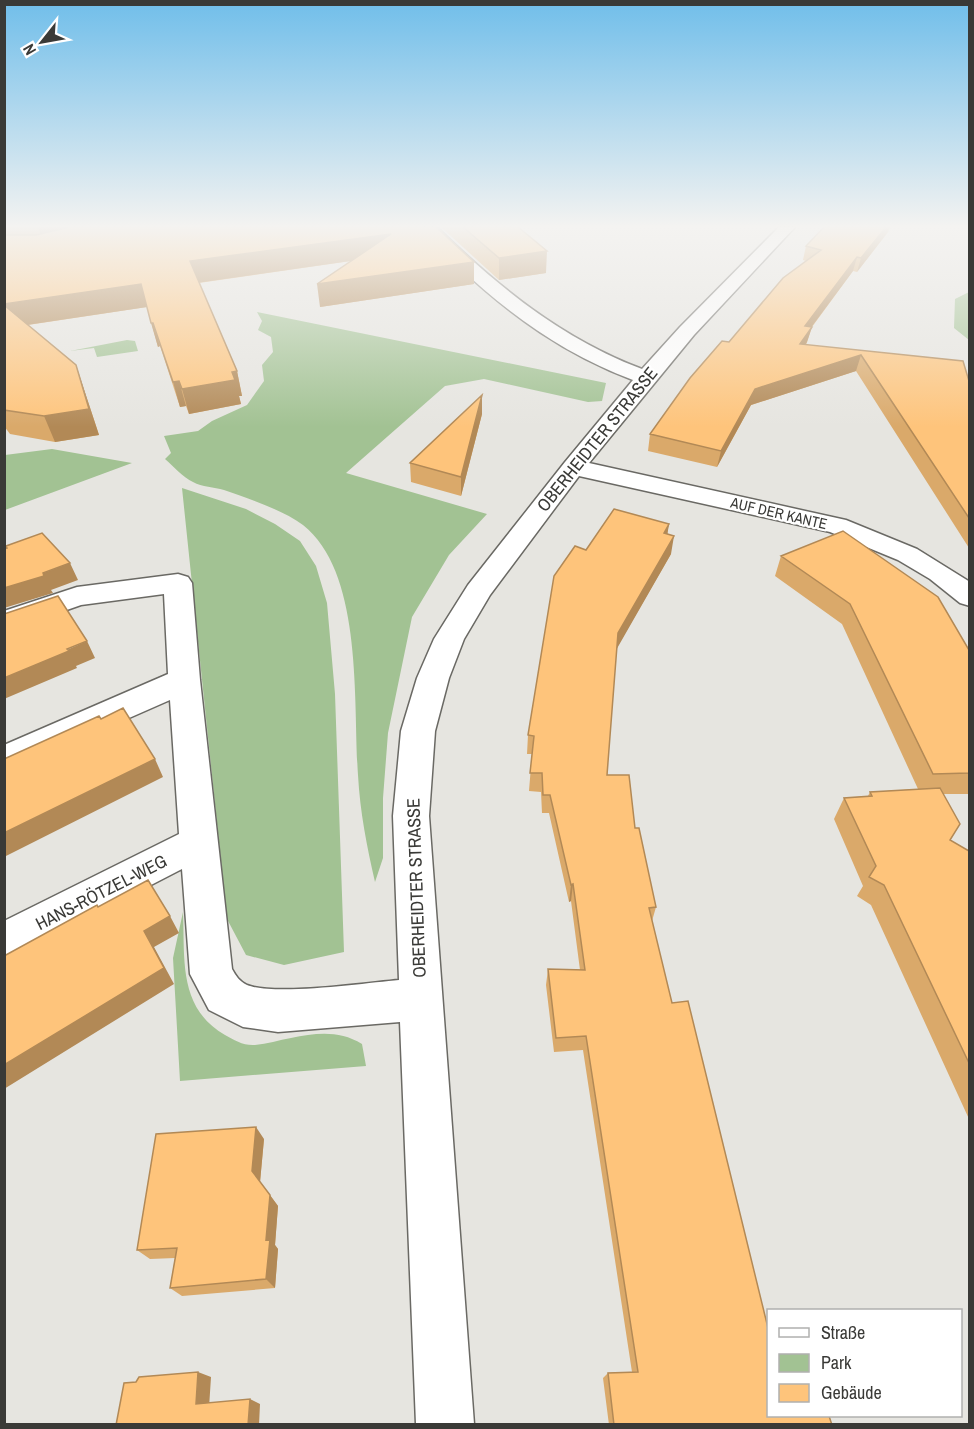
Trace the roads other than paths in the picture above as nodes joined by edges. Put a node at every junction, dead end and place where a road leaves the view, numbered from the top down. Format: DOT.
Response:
graph roads {
  1 [pos="501,294"];
  2 [pos="723,294"];
  3 [pos="646,378"];
  4 [pos="573,467"];
  5 [pos="969,597"];
  6 [pos="4,622"];
  7 [pos="184,680"];
  8 [pos="4,760"];
  9 [pos="198,842"];
  10 [pos="4,942"];
  11 [pos="421,999"];
  12 [pos="445,1425"];
  1 -- 3 [label="street"];
  2 -- 3 [label="street, OBERHEIDTER STRASSE"];
  3 -- 4 [label="street, OBERHEIDTER STRASSE"];
  4 -- 5 [label="street, AUF DER KANTE"];
  4 -- 11 [label="street, OBERHEIDTER STRASSE"];
  6 -- 7 [label="street"];
  7 -- 8 [label="street"];
  7 -- 9 [label="street"];
  9 -- 10 [label="street, HANS-RÖTZEL-WEG"];
  9 -- 11 [label="street"];
  11 -- 12 [label="street, OBERHEIDTER STRASSE"];
}
